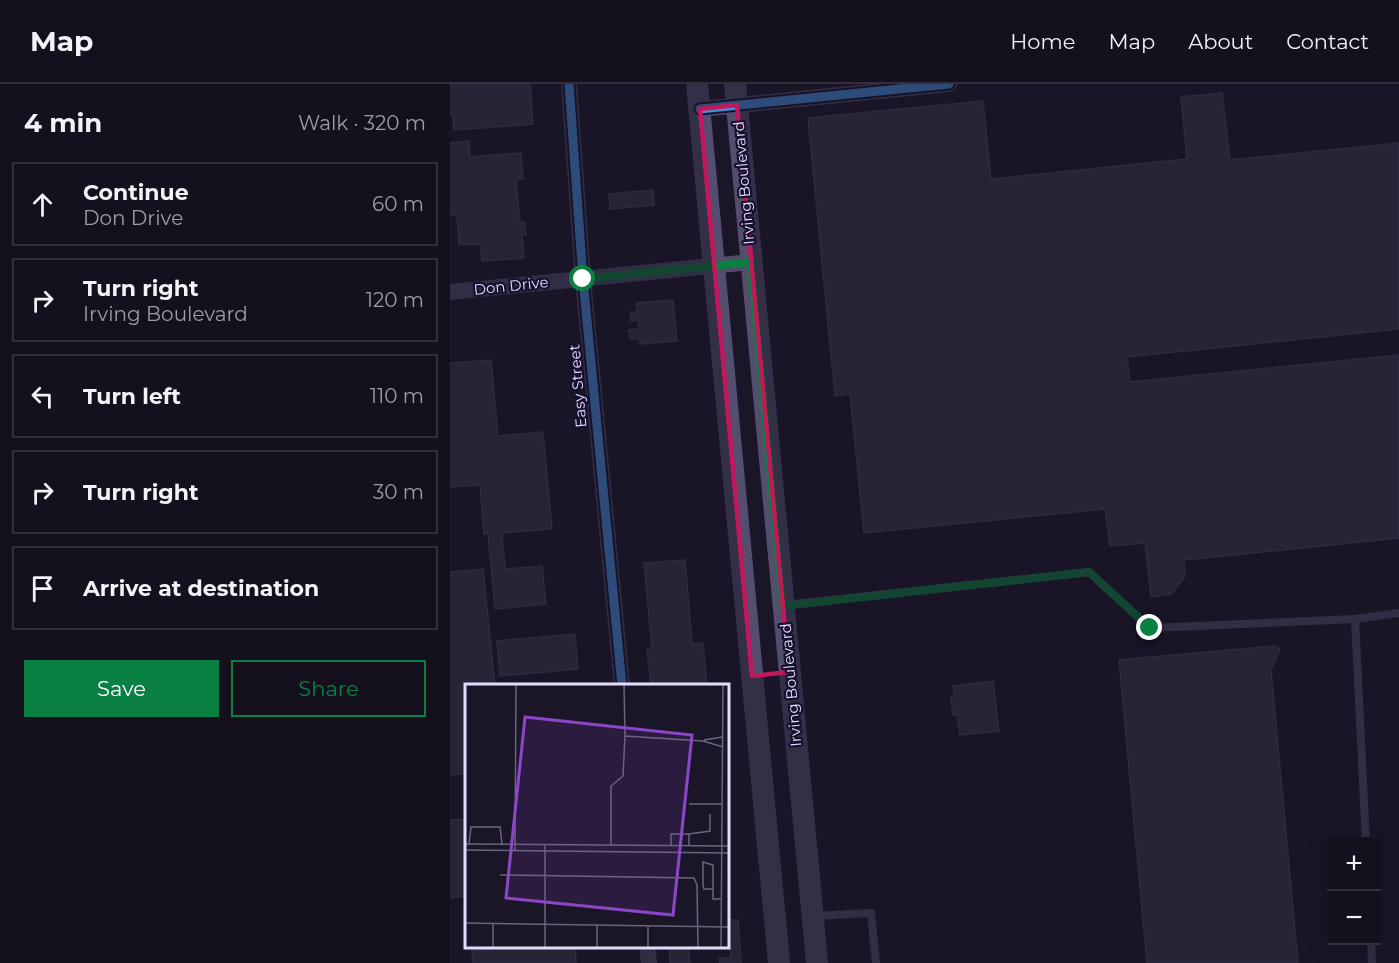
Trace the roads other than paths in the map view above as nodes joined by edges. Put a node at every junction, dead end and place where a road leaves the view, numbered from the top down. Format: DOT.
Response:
graph roads {
  1 [pos="569,84"];
  2 [pos="698,84"];
  3 [pos="949,84"];
  4 [pos="736,95"];
  5 [pos="700,109"];
  6 [pos="751,262"];
  7 [pos="714,266"];
  8 [pos="583,279"];
  9 [pos="450,292"];
  10 [pos="783,606"];
  11 [pos="1399,613"];
  12 [pos="1355,619"];
  13 [pos="789,672"];
  14 [pos="752,676"];
  15 [pos="622,684"];
  16 [pos="1366,837"];
  17 [pos="812,916"];
  18 [pos="1371,945"];
  19 [pos="647,948"];
  20 [pos="649,963"];
  21 [pos="779,963"];
  22 [pos="817,963"];
  23 [pos="876,963"];
  24 [pos="1372,963"];
  1 -- 8 [label="street, Easy Street"];
  2 -- 5 [label="main road"];
  3 -- 4 [label="street"];
  4 -- 5 [label="street"];
  4 -- 6 [label="main road, Irving Boulevard"];
  5 -- 7 [label="main road"];
  6 -- 7 [label="street, Don Drive"];
  6 -- 10 [label="main road, Irving Boulevard"];
  7 -- 8 [label="street, Don Drive"];
  7 -- 14 [label="main road"];
  8 -- 9 [label="street, Don Drive"];
  8 -- 15 [label="street, Easy Street"];
  10 -- 12 [label="lane"];
  10 -- 13 [label="main road, Irving Boulevard"];
  11 -- 12 [label="lane"];
  12 -- 16 [label="lane"];
  13 -- 14 [label="main road"];
  13 -- 17 [label="main road, Irving Boulevard"];
  14 -- 21 [label="main road"];
  17 -- 22 [label="main road, Irving Boulevard"];
  17 -- 23 [label="lane"];
  18 -- 24 [label="lane"];
  19 -- 20 [label="street"];
}
